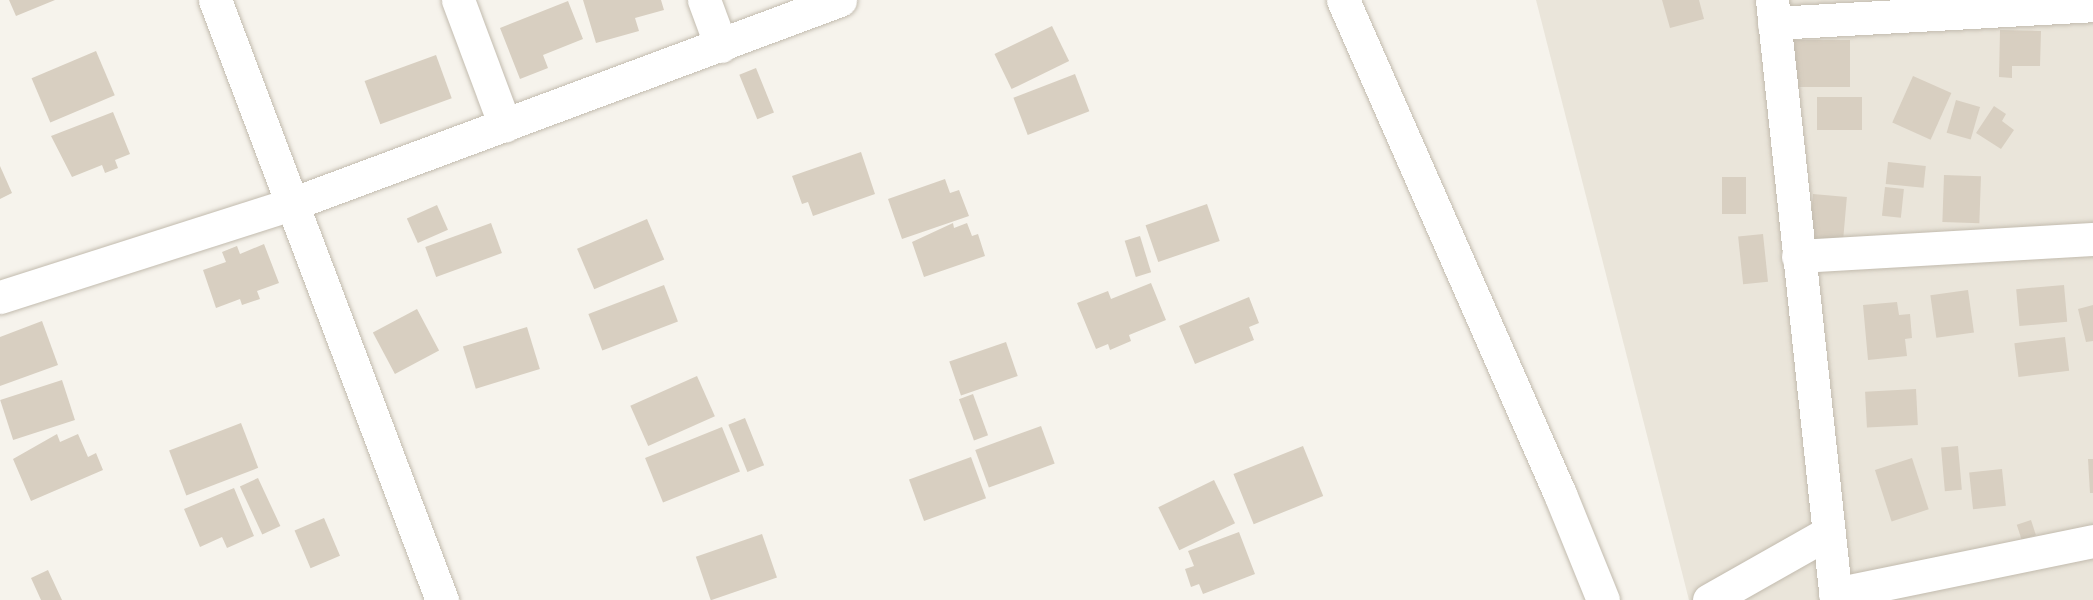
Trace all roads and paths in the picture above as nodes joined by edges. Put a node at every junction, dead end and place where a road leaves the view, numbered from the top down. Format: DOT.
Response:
graph roads {
  1 [pos="215,0"];
  2 [pos="458,0"];
  3 [pos="704,0"];
  4 [pos="840,0"];
  5 [pos="1343,0"];
  6 [pos="2093,5"];
  7 [pos="1773,12"];
  8 [pos="721,46"];
  9 [pos="505,126"];
  10 [pos="289,205"];
  11 [pos="2093,239"];
  12 [pos="1798,256"];
  13 [pos="0,297"];
  14 [pos="1828,533"];
  15 [pos="2093,540"];
  16 [pos="1836,597"];
  17 [pos="442,600"];
  18 [pos="1603,600"];
  19 [pos="1709,600"];
  1 -- 10 [label="street"];
  2 -- 9 [label="street"];
  3 -- 8 [label="street"];
  4 -- 8 [label="street"];
  5 -- 18 [label="street"];
  6 -- 7 [label="street"];
  7 -- 12 [label="street"];
  8 -- 9 [label="street"];
  9 -- 10 [label="street"];
  10 -- 13 [label="street"];
  10 -- 17 [label="street"];
  11 -- 12 [label="street"];
  12 -- 14 [label="street"];
  14 -- 16 [label="street"];
  14 -- 19 [label="street"];
  15 -- 16 [label="street"];
}
